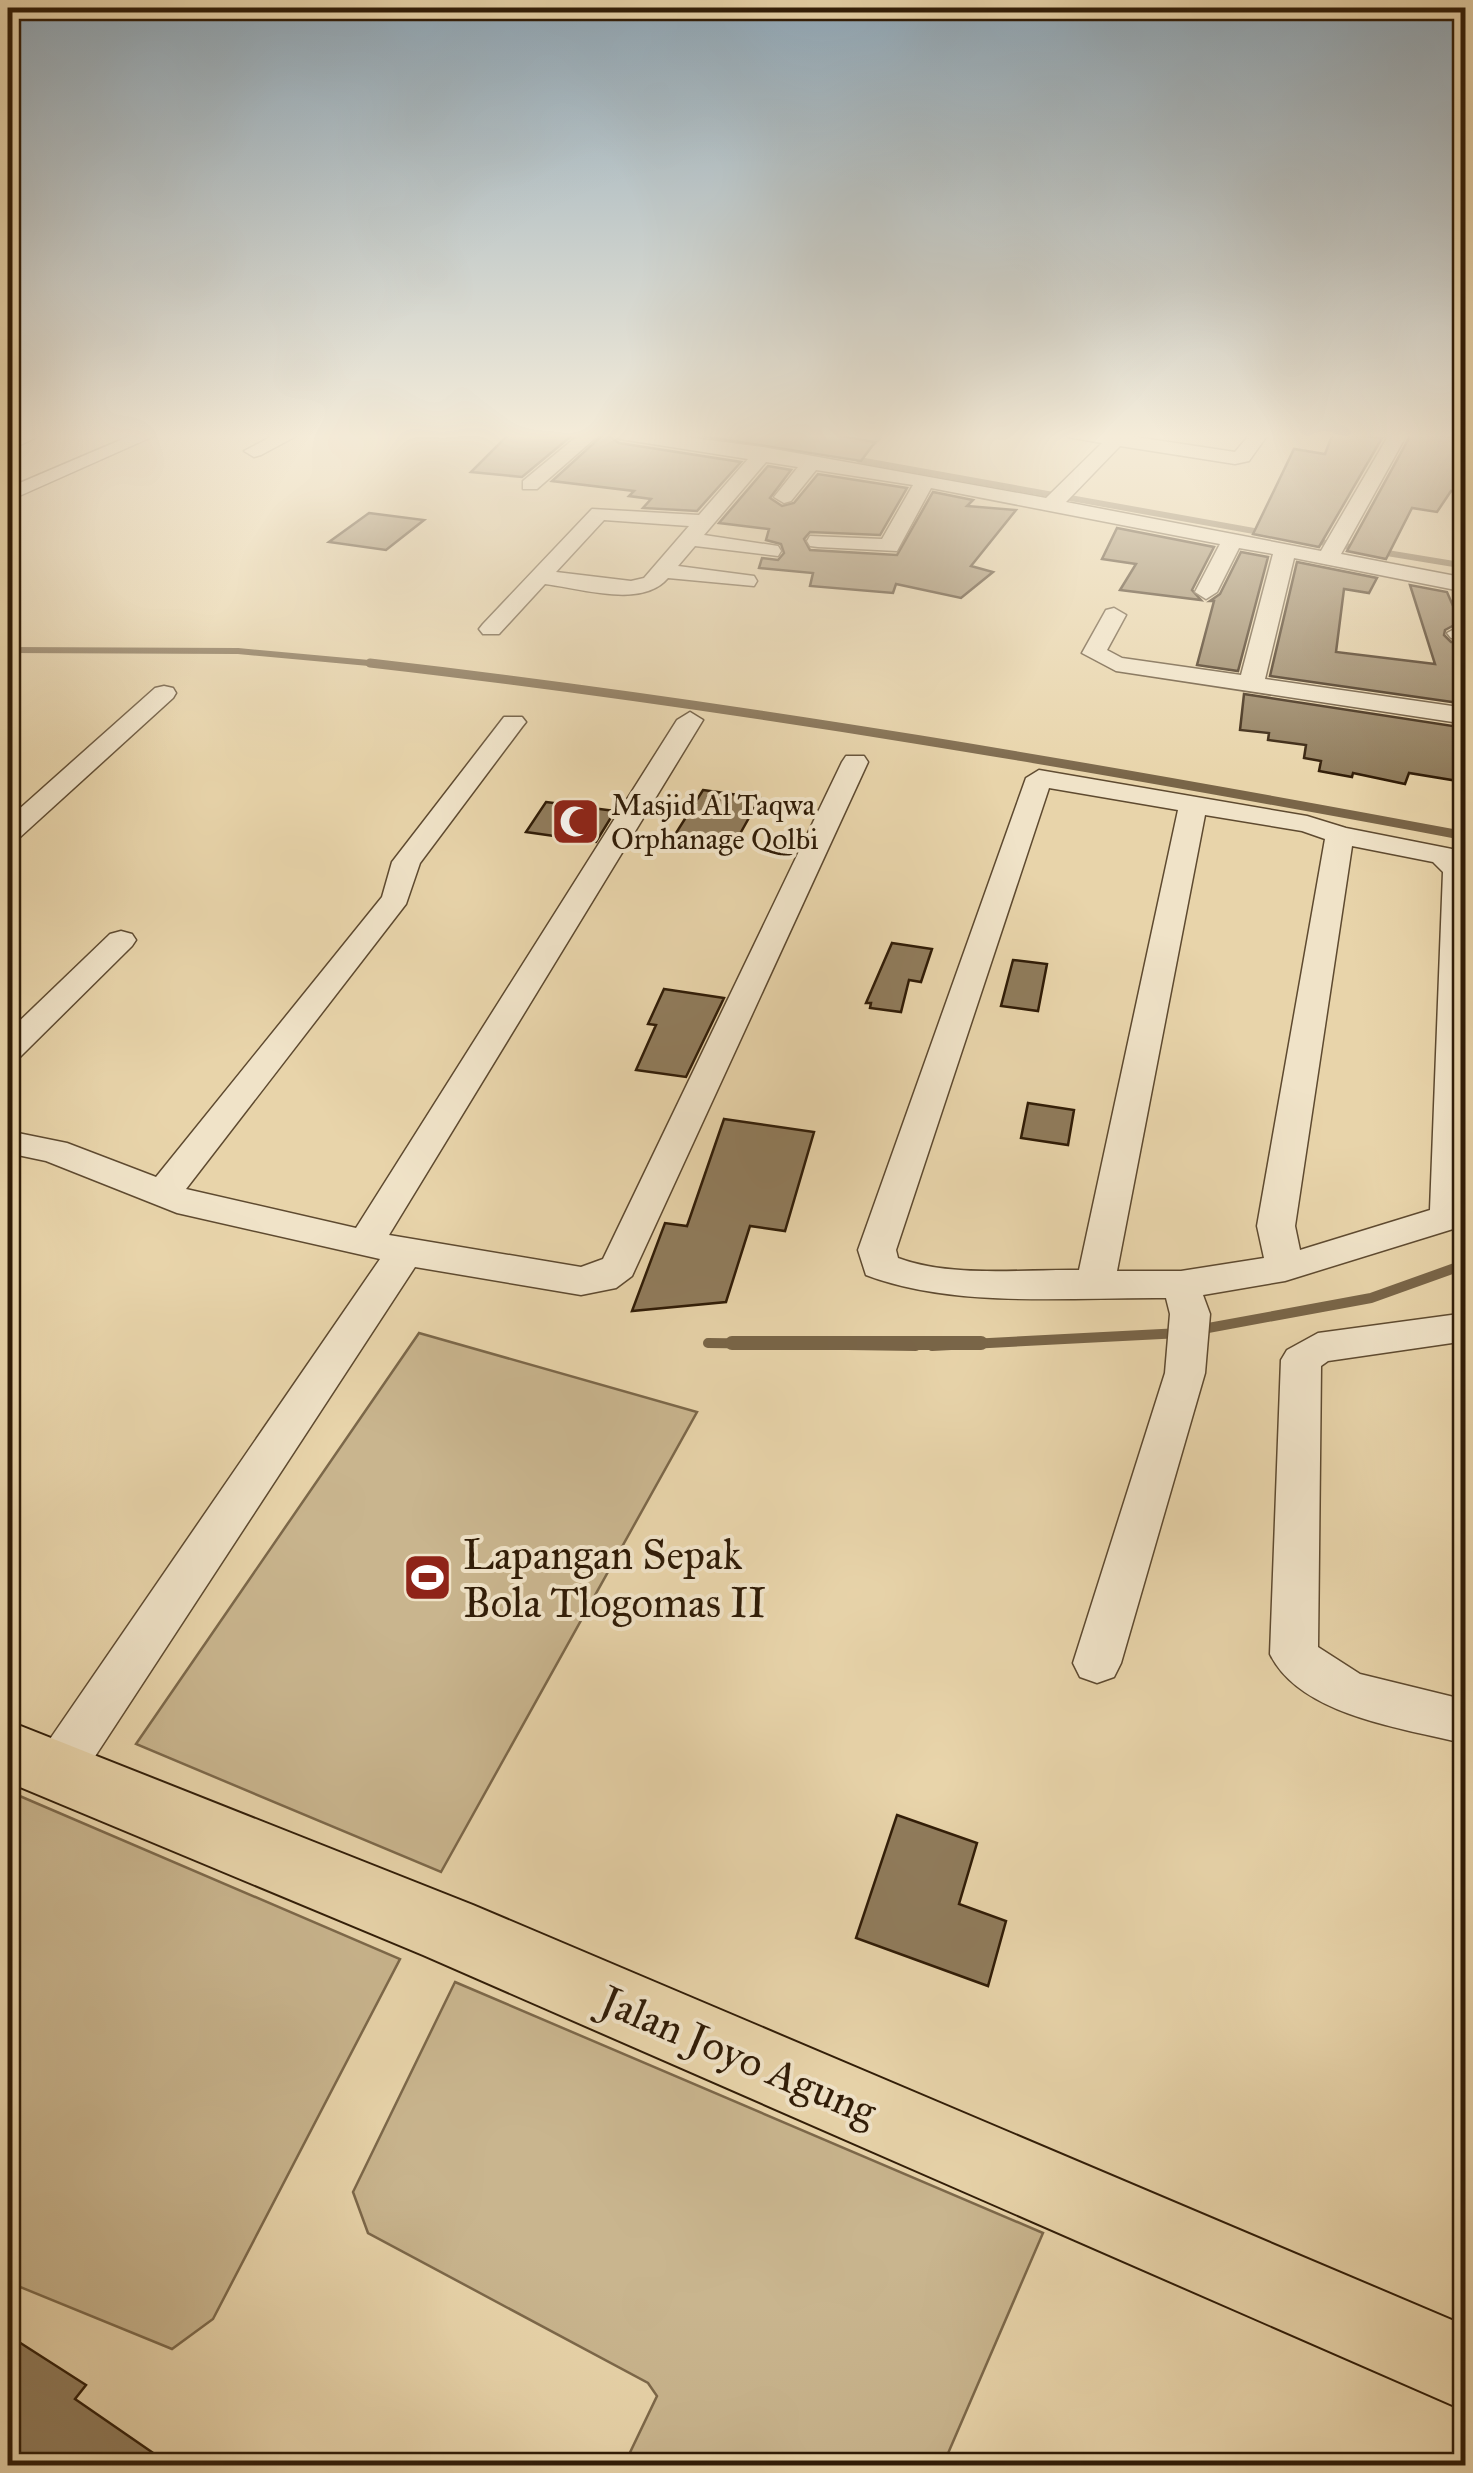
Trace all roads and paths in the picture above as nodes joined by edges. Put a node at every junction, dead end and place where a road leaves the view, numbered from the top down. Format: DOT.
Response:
graph roads {
  1 [pos="566,548"];
  2 [pos="680,548"];
  3 [pos="761,548"];
  4 [pos="1228,548"];
  5 [pos="1282,548"];
  6 [pos="1285,549"];
  7 [pos="1332,549"];
  8 [pos="770,551"];
  9 [pos="663,571"];
  10 [pos="541,576"];
  11 [pos="1463,577"];
  12 [pos="746,581"];
  13 [pos="1206,592"];
  14 [pos="1114,615"];
  15 [pos="491,630"];
  16 [pos="1251,685"];
  17 [pos="164,692"];
  18 [pos="1466,716"];
  19 [pos="690,720"];
  20 [pos="513,722"];
  21 [pos="855,762"];
  22 [pos="1193,804"];
  23 [pos="8,833"];
  24 [pos="1340,835"];
  25 [pos="121,940"];
  26 [pos="8,1050"];
  27 [pos="8,1142"];
  28 [pos="164,1194"];
  29 [pos="1456,1214"];
  30 [pos="385,1248"];
  31 [pos="1285,1268"];
  32 [pos="1096,1286"];
  33 [pos="1185,1300"];
  34 [pos="1466,1327"];
  35 [pos="1097,1662"];
  36 [pos="1466,1722"];
  37 [pos="32,1761"];
  38 [pos="1466,2369"];
  1 -- 10 [label="street"];
  2 -- 9 [label="street"];
  3 -- 8 [label="street"];
  4 -- 13 [label="street"];
  5 -- 6 [label="street"];
  6 -- 7 [label="street"];
  6 -- 16 [label="street"];
  7 -- 11 [label="street"];
  9 -- 10 [label="street"];
  9 -- 12 [label="street"];
  10 -- 15 [label="street"];
  14 -- 16 [label="street"];
  16 -- 18 [label="street"];
  17 -- 23 [label="street"];
  19 -- 30 [label="street"];
  20 -- 28 [label="street"];
  21 -- 30 [label="street"];
  22 -- 24 [label="street"];
  22 -- 32 [label="street"];
  22 -- 32 [label="street"];
  24 -- 29 [label="street"];
  24 -- 31 [label="street"];
  25 -- 26 [label="street"];
  27 -- 28 [label="street"];
  28 -- 30 [label="street"];
  29 -- 31 [label="street"];
  30 -- 37 [label="street"];
  31 -- 33 [label="street"];
  32 -- 33 [label="street"];
  33 -- 35 [label="street"];
  34 -- 36 [label="street"];
  37 -- 38 [label="main road, Jalan Joyo Agung"];
}
